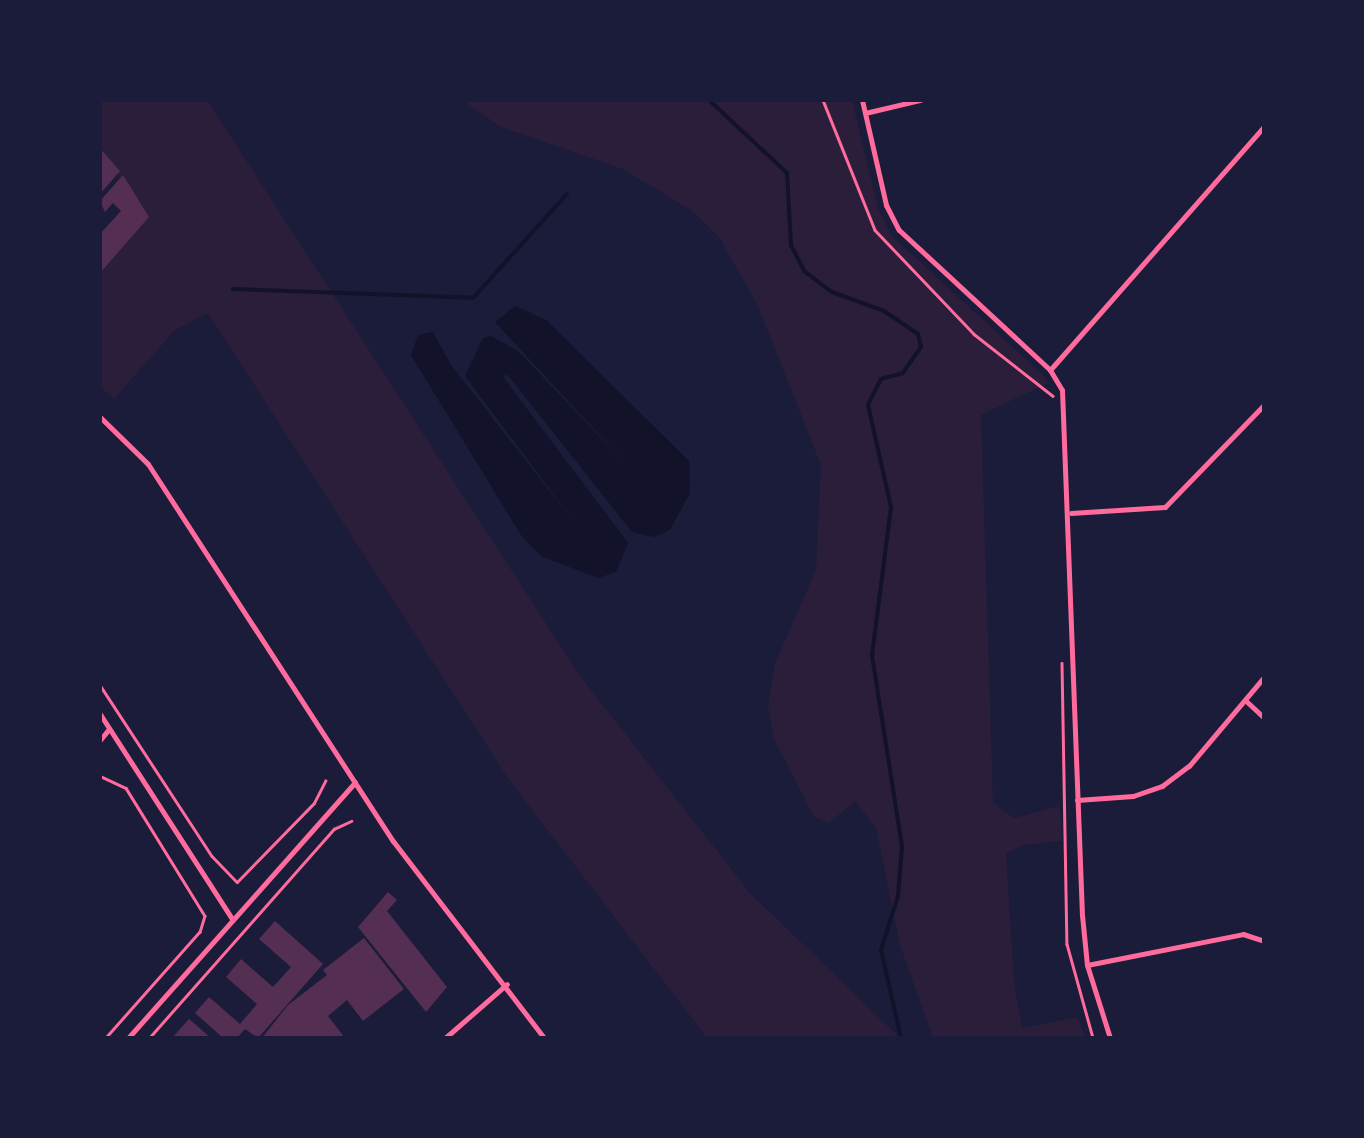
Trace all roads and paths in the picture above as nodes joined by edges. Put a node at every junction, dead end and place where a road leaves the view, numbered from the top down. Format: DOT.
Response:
graph roads {
  1 [pos="822,100"];
  2 [pos="862,100"];
  3 [pos="920,100"];
  4 [pos="865,113"];
  5 [pos="1264,126"];
  6 [pos="1050,370"];
  7 [pos="1264,405"];
  8 [pos="1056,406"];
  9 [pos="100,417"];
  10 [pos="1071,513"];
  11 [pos="1062,662"];
  12 [pos="1264,678"];
  13 [pos="100,685"];
  14 [pos="1244,700"];
  15 [pos="100,714"];
  16 [pos="1264,718"];
  17 [pos="109,729"];
  18 [pos="100,740"];
  19 [pos="100,776"];
  20 [pos="325,781"];
  21 [pos="355,782"];
  22 [pos="1078,800"];
  23 [pos="351,822"];
  24 [pos="233,920"];
  25 [pos="1264,941"];
  26 [pos="1088,965"];
  27 [pos="507,984"];
  28 [pos="106,1038"];
  29 [pos="128,1038"];
  30 [pos="149,1038"];
  31 [pos="445,1038"];
  32 [pos="544,1038"];
  33 [pos="1093,1038"];
  34 [pos="1110,1038"];
  1 -- 8 [label="path"];
  2 -- 4 [label="street"];
  3 -- 4 [label="street"];
  4 -- 6 [label="street"];
  5 -- 6 [label="street"];
  6 -- 10 [label="street"];
  7 -- 10 [label="street"];
  9 -- 21 [label="street"];
  10 -- 22 [label="street"];
  11 -- 33 [label="path"];
  12 -- 14 [label="street"];
  13 -- 20 [label="path"];
  14 -- 16 [label="street"];
  14 -- 22 [label="street"];
  15 -- 17 [label="street"];
  17 -- 18 [label="street"];
  17 -- 24 [label="street"];
  19 -- 28 [label="path"];
  21 -- 24 [label="street"];
  21 -- 27 [label="street"];
  22 -- 26 [label="street"];
  23 -- 30 [label="path"];
  24 -- 29 [label="street"];
  25 -- 26 [label="street"];
  26 -- 34 [label="street"];
  27 -- 31 [label="street"];
  27 -- 32 [label="street"];
}
